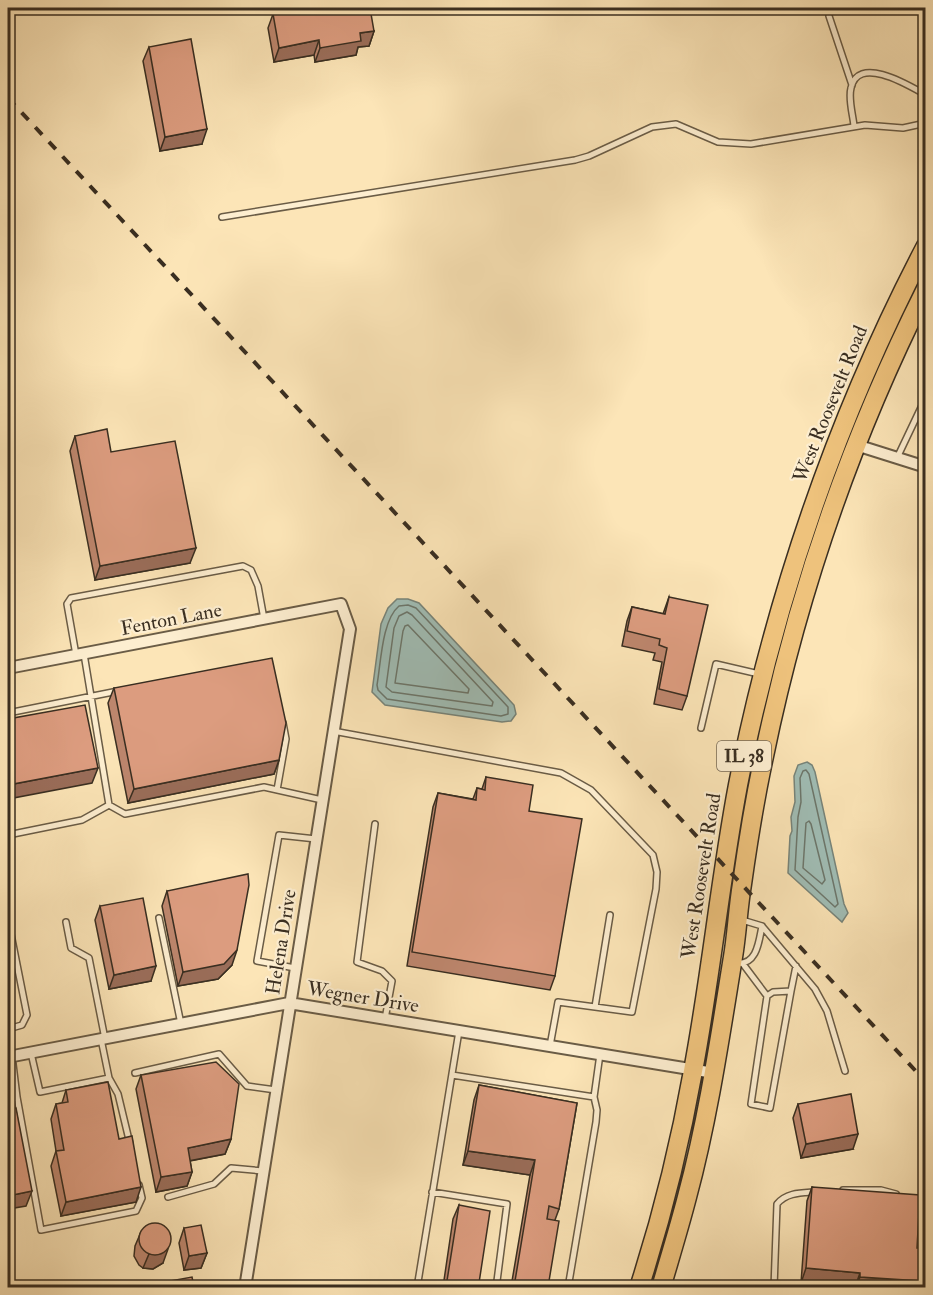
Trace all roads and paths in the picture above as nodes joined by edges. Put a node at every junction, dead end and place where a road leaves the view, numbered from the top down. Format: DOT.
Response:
graph roads {
  1 [pos="829,16"];
  2 [pos="852,85"];
  3 [pos="926,95"];
  4 [pos="926,123"];
  5 [pos="854,126"];
  6 [pos="222,217"];
  7 [pos="926,246"];
  8 [pos="926,289"];
  9 [pos="926,397"];
  10 [pos="838,439"];
  11 [pos="857,445"];
  12 [pos="897,458"];
  13 [pos="926,466"];
  14 [pos="341,604"];
  15 [pos="264,619"];
  16 [pos="80,654"];
  17 [pos="8,668"];
  18 [pos="762,675"];
  19 [pos="124,690"];
  20 [pos="90,696"];
  21 [pos="8,713"];
  22 [pos="282,716"];
  23 [pos="701,728"];
  24 [pos="333,731"];
  25 [pos="277,790"];
  26 [pos="322,800"];
  27 [pos="109,804"];
  28 [pos="375,824"];
  29 [pos="8,835"];
  30 [pos="316,839"];
  31 [pos="610,915"];
  32 [pos="8,918"];
  33 [pos="159,918"];
  34 [pos="738,918"];
  35 [pos="66,922"];
  36 [pos="762,926"];
  37 [pos="737,963"];
  38 [pos="796,966"];
  39 [pos="295,968"];
  40 [pos="791,991"];
  41 [pos="767,996"];
  42 [pos="289,1003"];
  43 [pos="595,1007"];
  44 [pos="385,1019"];
  45 [pos="181,1024"];
  46 [pos="8,1029"];
  47 [pos="459,1031"];
  48 [pos="103,1039"];
  49 [pos="550,1046"];
  50 [pos="32,1053"];
  51 [pos="600,1054"];
  52 [pos="10,1057"];
  53 [pos="693,1070"];
  54 [pos="845,1071"];
  55 [pos="135,1073"];
  56 [pos="714,1073"];
  57 [pos="452,1075"];
  58 [pos="109,1078"];
  59 [pos="276,1090"];
  60 [pos="17,1097"];
  61 [pos="594,1097"];
  62 [pos="8,1099"];
  63 [pos="131,1152"];
  64 [pos="263,1171"];
  65 [pos="137,1175"];
  66 [pos="823,1191"];
  67 [pos="835,1191"];
  68 [pos="432,1192"];
  69 [pos="899,1195"];
  70 [pos="168,1197"];
  71 [pos="908,1198"];
  72 [pos="497,1281"];
  73 [pos="664,1286"];
  74 [pos="245,1287"];
  75 [pos="417,1287"];
  76 [pos="568,1287"];
  77 [pos="639,1287"];
  78 [pos="774,1287"];
  79 [pos="923,1287"];
  1 -- 2 [label="lane"];
  2 -- 3 [label="lane"];
  2 -- 5 [label="lane"];
  4 -- 5 [label="lane"];
  5 -- 6 [label="lane"];
  7 -- 10 [label="main road, West Roosevelt Road / IL 38"];
  8 -- 11 [label="main road, West Roosevelt Road / IL 38"];
  9 -- 12 [label="lane"];
  10 -- 11 [label="street"];
  10 -- 18 [label="main road, West Roosevelt Road / IL 38"];
  11 -- 12 [label="street"];
  11 -- 34 [label="main road, West Roosevelt Road / IL 38"];
  12 -- 13 [label="street"];
  14 -- 15 [label="street, Fenton Lane"];
  14 -- 24 [label="street, Helena Drive"];
  15 -- 16 [label="street, Fenton Lane"];
  15 -- 16 [label="lane"];
  16 -- 17 [label="street, Fenton Lane"];
  16 -- 20 [label="lane"];
  18 -- 23 [label="lane"];
  18 -- 53 [label="main road, West Roosevelt Road / IL 38"];
  19 -- 20 [label="lane"];
  20 -- 21 [label="lane"];
  20 -- 27 [label="lane"];
  22 -- 25 [label="lane"];
  24 -- 26 [label="street, Helena Drive"];
  24 -- 43 [label="lane"];
  25 -- 26 [label="lane"];
  25 -- 27 [label="lane"];
  26 -- 30 [label="street, Helena Drive"];
  27 -- 29 [label="lane"];
  28 -- 44 [label="lane"];
  30 -- 39 [label="street, Helena Drive"];
  30 -- 39 [label="lane"];
  31 -- 43 [label="lane"];
  32 -- 46 [label="lane"];
  33 -- 45 [label="lane"];
  34 -- 36 [label="lane"];
  34 -- 37 [label="main road, West Roosevelt Road / IL 38"];
  35 -- 48 [label="lane"];
  36 -- 37 [label="lane"];
  36 -- 38 [label="lane"];
  37 -- 41 [label="lane"];
  37 -- 56 [label="main road, West Roosevelt Road / IL 38"];
  38 -- 40 [label="lane"];
  38 -- 54 [label="lane"];
  39 -- 42 [label="street, Helena Drive"];
  40 -- 41 [label="lane"];
  40 -- 41 [label="lane"];
  42 -- 44 [label="street, Wegner Drive"];
  42 -- 45 [label="street, Wegner Drive"];
  42 -- 59 [label="street, Helena Drive"];
  43 -- 49 [label="lane"];
  44 -- 47 [label="street, Wegner Drive"];
  45 -- 48 [label="street, Wegner Drive"];
  47 -- 49 [label="street, Wegner Drive"];
  47 -- 57 [label="lane"];
  48 -- 50 [label="street, Wegner Drive"];
  48 -- 58 [label="lane"];
  49 -- 51 [label="street, Wegner Drive"];
  50 -- 52 [label="street, Wegner Drive"];
  50 -- 58 [label="lane"];
  51 -- 53 [label="street, Wegner Drive"];
  51 -- 61 [label="lane"];
  52 -- 60 [label="lane"];
  53 -- 56 [label="street, Wegner Drive"];
  53 -- 77 [label="main road, West Roosevelt Road / IL 38"];
  55 -- 59 [label="lane"];
  56 -- 73 [label="main road, West Roosevelt Road / IL 38"];
  57 -- 61 [label="lane"];
  57 -- 68 [label="lane"];
  58 -- 63 [label="lane"];
  59 -- 64 [label="street, Helena Drive"];
  60 -- 62 [label="lane"];
  60 -- 65 [label="lane"];
  61 -- 76 [label="lane"];
  64 -- 70 [label="lane"];
  64 -- 74 [label="street, Helena Drive"];
  66 -- 78 [label="lane"];
  67 -- 69 [label="lane"];
  68 -- 72 [label="lane"];
  68 -- 75 [label="lane"];
  71 -- 79 [label="lane"];
}
